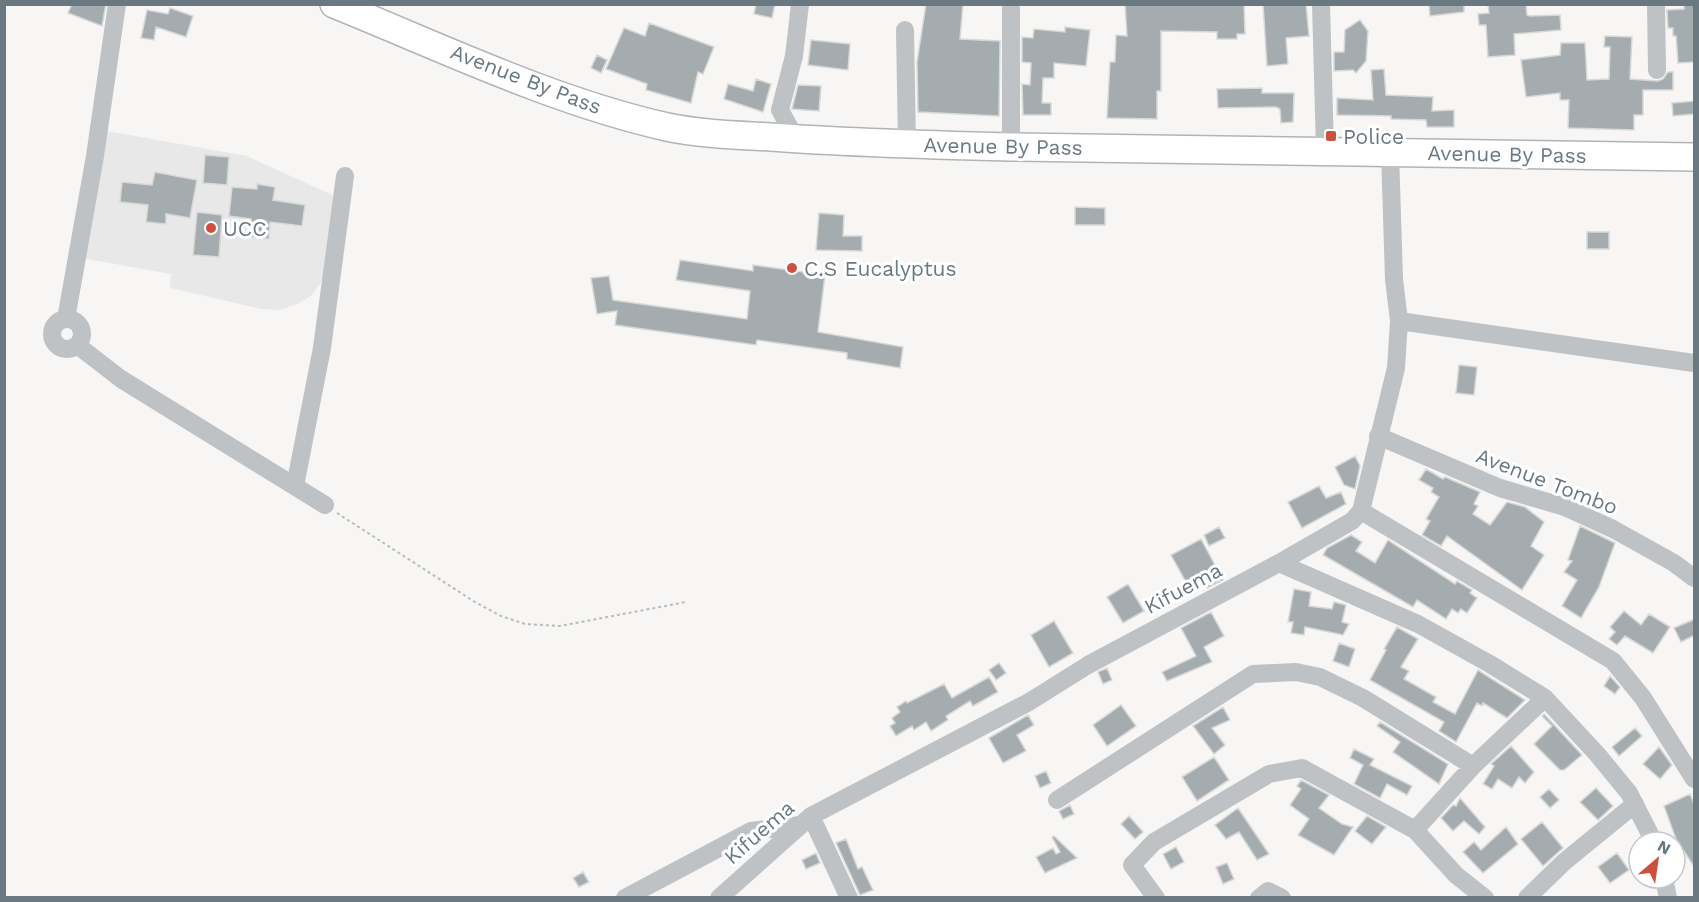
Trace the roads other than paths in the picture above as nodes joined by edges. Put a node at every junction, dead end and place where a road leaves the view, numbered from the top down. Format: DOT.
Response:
graph roads {
  1 [pos="117,4"];
  2 [pos="334,4"];
  3 [pos="800,4"];
  4 [pos="1321,4"];
  5 [pos="1656,4"];
  6 [pos="1011,9"];
  7 [pos="906,30"];
  8 [pos="1657,70"];
  9 [pos="796,139"];
  10 [pos="907,144"];
  11 [pos="1011,147"];
  12 [pos="1325,150"];
  13 [pos="1390,152"];
  14 [pos="1695,157"];
  15 [pos="345,176"];
  16 [pos="1399,321"];
  17 [pos="1695,363"];
  18 [pos="1378,436"];
  19 [pos="295,486"];
  20 [pos="325,505"];
  21 [pos="1361,511"];
  22 [pos="1279,563"];
  23 [pos="1695,578"];
  24 [pos="1545,698"];
  25 [pos="1473,766"];
  26 [pos="1695,779"];
  27 [pos="1057,800"];
  28 [pos="1635,804"];
  29 [pos="806,820"];
  30 [pos="1415,830"];
  31 [pos="1648,830"];
  32 [pos="625,897"];
  33 [pos="719,897"];
  34 [pos="849,897"];
  35 [pos="1156,897"];
  36 [pos="1258,897"];
  37 [pos="1282,897"];
  38 [pos="1485,897"];
  39 [pos="1527,897"];
  1 -- 19 [label="street"];
  2 -- 9 [label="highway, Avenue By Pass"];
  3 -- 9 [label="street"];
  4 -- 12 [label="street"];
  5 -- 8 [label="street"];
  6 -- 11 [label="street"];
  7 -- 10 [label="street"];
  9 -- 10 [label="highway, Avenue By Pass"];
  10 -- 11 [label="highway, Avenue By Pass"];
  11 -- 12 [label="highway, Avenue By Pass"];
  12 -- 13 [label="highway, Avenue By Pass"];
  13 -- 14 [label="highway, Avenue By Pass"];
  13 -- 16 [label="street"];
  15 -- 19 [label="street"];
  16 -- 17 [label="street"];
  16 -- 18 [label="street"];
  18 -- 21 [label="street"];
  18 -- 23 [label="street, Avenue Tombo"];
  19 -- 20 [label="street"];
  21 -- 22 [label="street, Kifuema"];
  21 -- 26 [label="street"];
  22 -- 24 [label="street"];
  22 -- 29 [label="street, Kifuema"];
  24 -- 25 [label="street"];
  24 -- 28 [label="street"];
  25 -- 27 [label="street"];
  25 -- 30 [label="street"];
  28 -- 31 [label="street"];
  28 -- 39 [label="street"];
  29 -- 32 [label="street"];
  29 -- 33 [label="street, Kifuema"];
  29 -- 34 [label="street"];
  30 -- 35 [label="street"];
  30 -- 38 [label="street"];
  36 -- 37 [label="street"];
}
